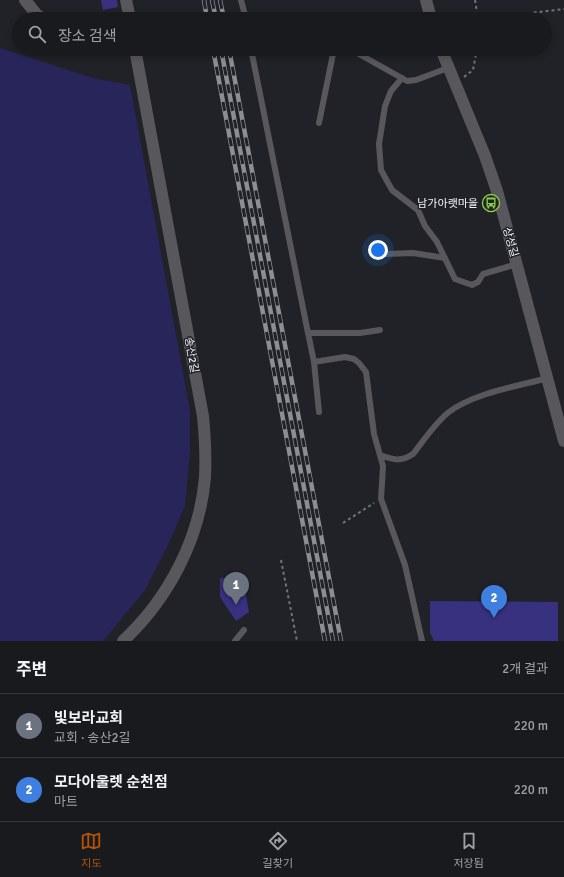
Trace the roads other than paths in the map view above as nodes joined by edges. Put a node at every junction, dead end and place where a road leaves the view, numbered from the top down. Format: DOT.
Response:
graph roads {
  1 [pos="25,0"];
  2 [pos="126,0"];
  3 [pos="241,0"];
  4 [pos="426,0"];
  5 [pos="35,12"];
  6 [pos="129,12"];
  7 [pos="244,12"];
  8 [pos="429,12"];
  9 [pos="137,56"];
  10 [pos="252,56"];
  11 [pos="333,56"];
  12 [pos="363,56"];
  13 [pos="444,56"];
  14 [pos="448,68"];
  15 [pos="402,78"];
  16 [pos="319,123"];
  17 [pos="386,254"];
  18 [pos="445,258"];
  19 [pos="518,264"];
  20 [pos="380,330"];
  21 [pos="308,333"];
  22 [pos="314,362"];
  23 [pos="548,378"];
  24 [pos="319,412"];
  25 [pos="564,441"];
  26 [pos="380,455"];
  27 [pos="244,630"];
  28 [pos="124,641"];
  29 [pos="235,641"];
  30 [pos="422,641"];
  1 -- 5 [label="street"];
  2 -- 6 [label="street"];
  3 -- 7 [label="lane"];
  4 -- 8 [label="street"];
  9 -- 28 [label="street, 송산2길"];
  10 -- 21 [label="lane"];
  11 -- 16 [label="lane"];
  12 -- 15 [label="lane"];
  13 -- 14 [label="street, 상성길"];
  14 -- 15 [label="lane"];
  14 -- 19 [label="street, 상성길"];
  15 -- 18 [label="lane"];
  17 -- 18 [label="lane"];
  18 -- 19 [label="lane"];
  19 -- 23 [label="street, 상성길"];
  20 -- 21 [label="lane"];
  21 -- 22 [label="lane"];
  22 -- 24 [label="lane"];
  22 -- 26 [label="lane"];
  23 -- 25 [label="street, 상성길"];
  23 -- 26 [label="lane"];
  26 -- 30 [label="lane"];
  27 -- 29 [label="lane"];
}
